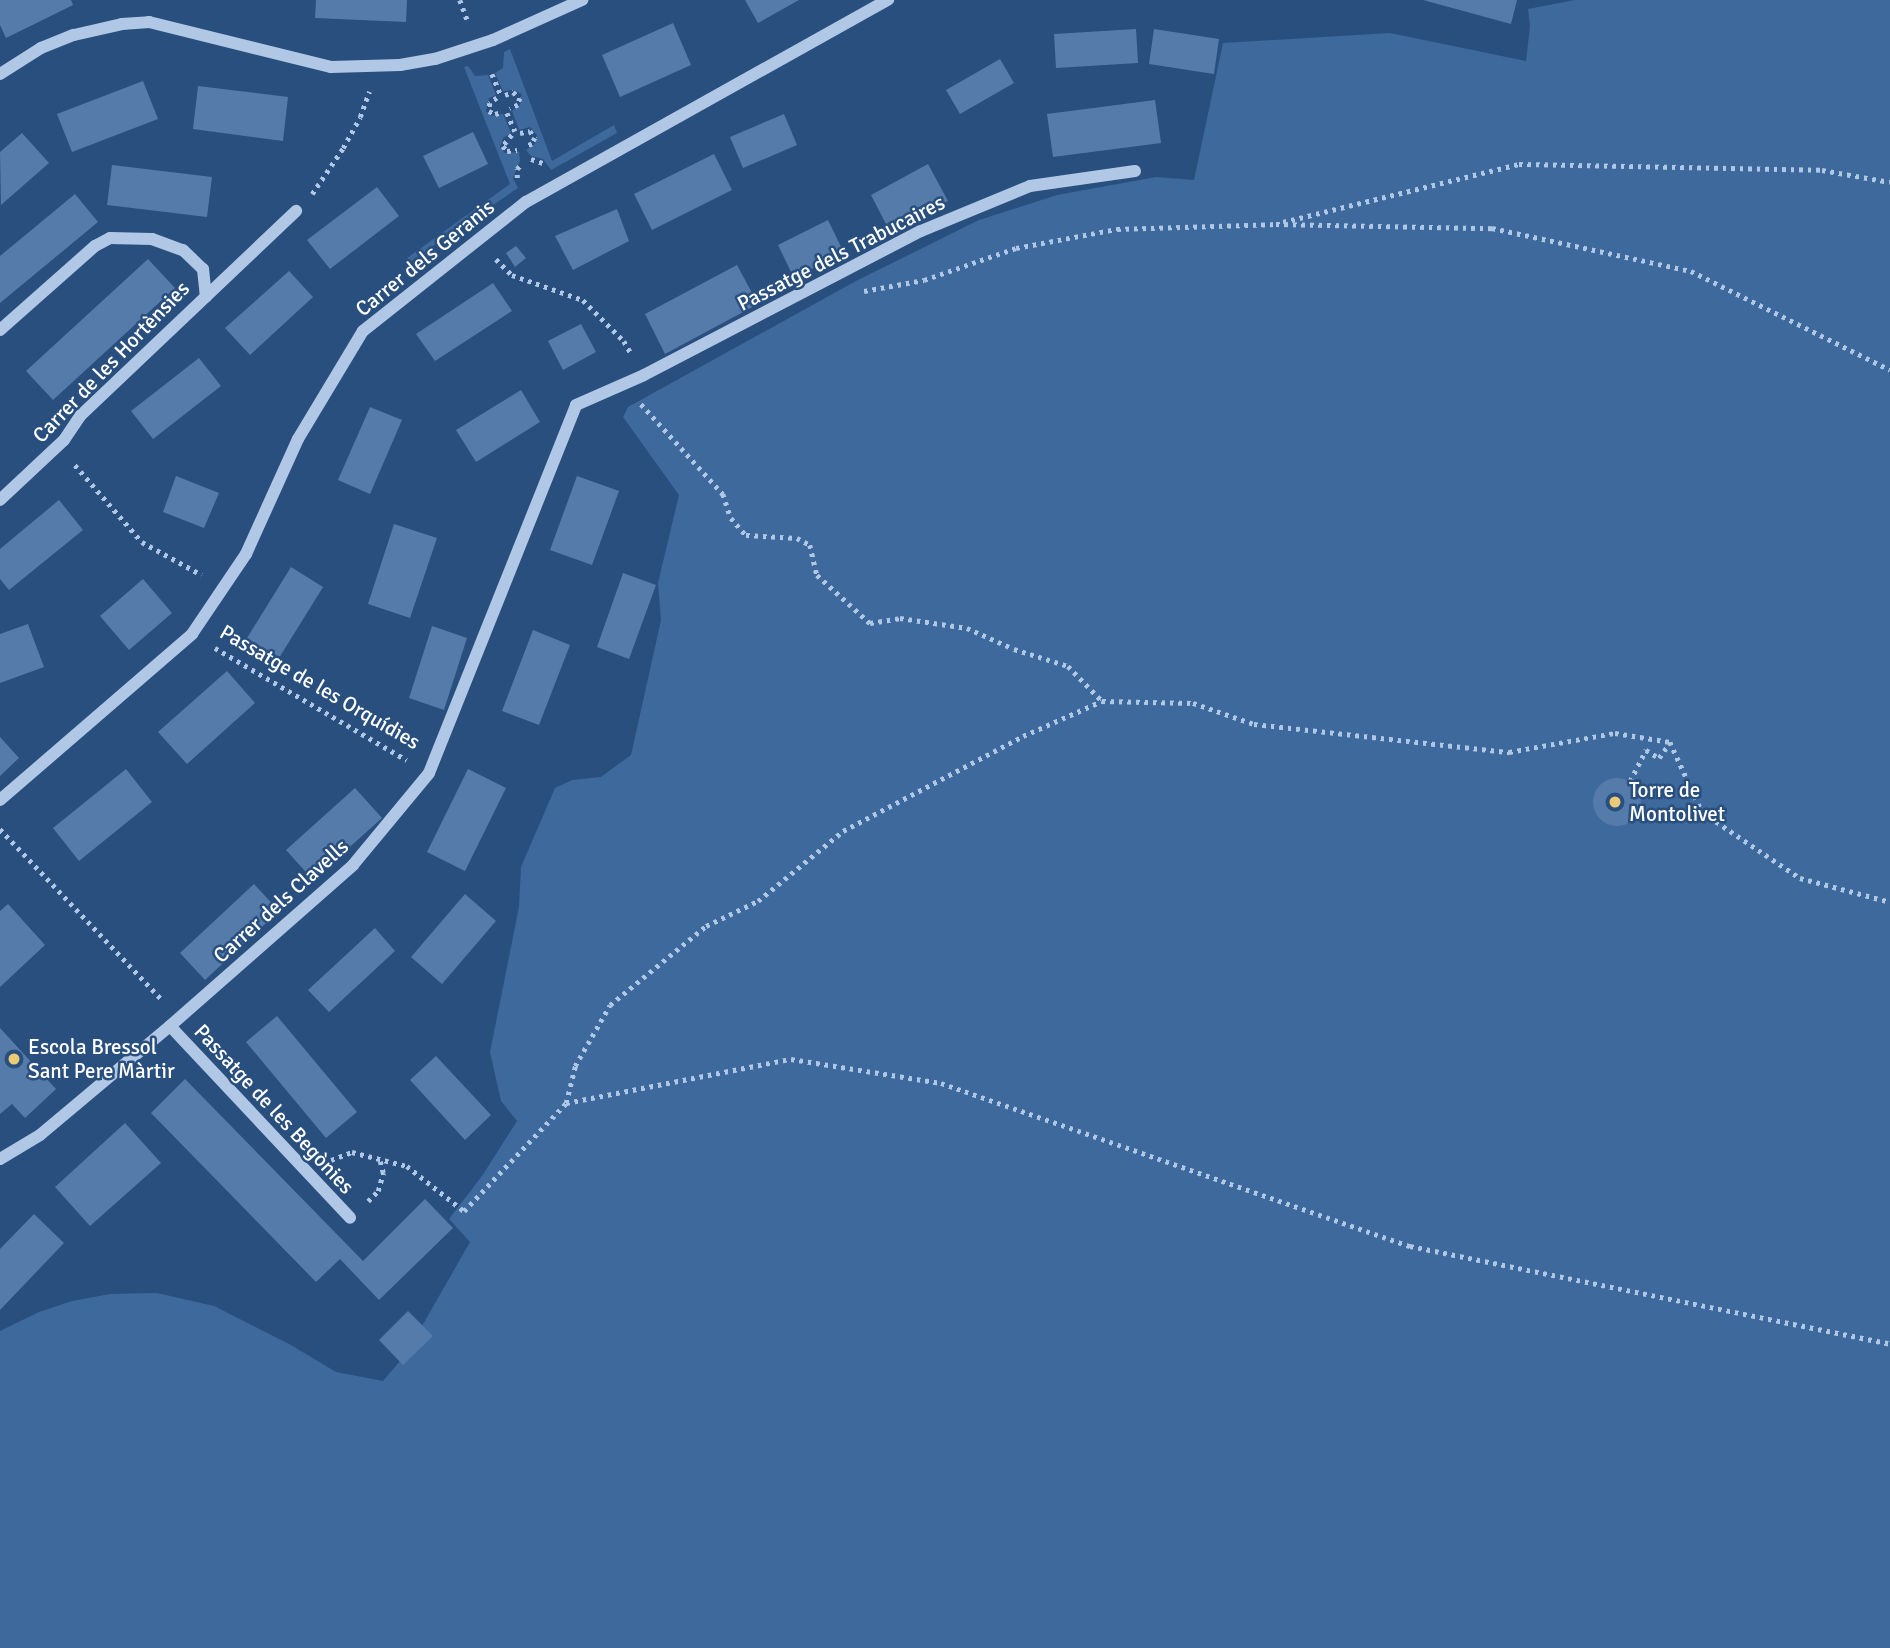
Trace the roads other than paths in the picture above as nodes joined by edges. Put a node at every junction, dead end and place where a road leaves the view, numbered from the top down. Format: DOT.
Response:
graph roads {
  1 [pos="582,0"];
  2 [pos="888,0"];
  3 [pos="0,74"];
  4 [pos="1135,170"];
  5 [pos="296,211"];
  6 [pos="206,297"];
  7 [pos="0,330"];
  8 [pos="576,405"];
  9 [pos="0,500"];
  10 [pos="0,800"];
  11 [pos="175,1022"];
  12 [pos="0,1159"];
  13 [pos="350,1218"];
  1 -- 3 [label="street"];
  2 -- 10 [label="street, Carrer dels Geranis"];
  4 -- 8 [label="street, Passatge dels Trabucaires"];
  5 -- 6 [label="street"];
  6 -- 7 [label="street, Carrer de les Hortènsies"];
  6 -- 9 [label="street, Carrer de les Hortènsies"];
  8 -- 11 [label="street, Carrer dels Clavells"];
  11 -- 12 [label="street, Carrer dels Clavells"];
  11 -- 13 [label="street, Passatge de les Begònies"];
}
